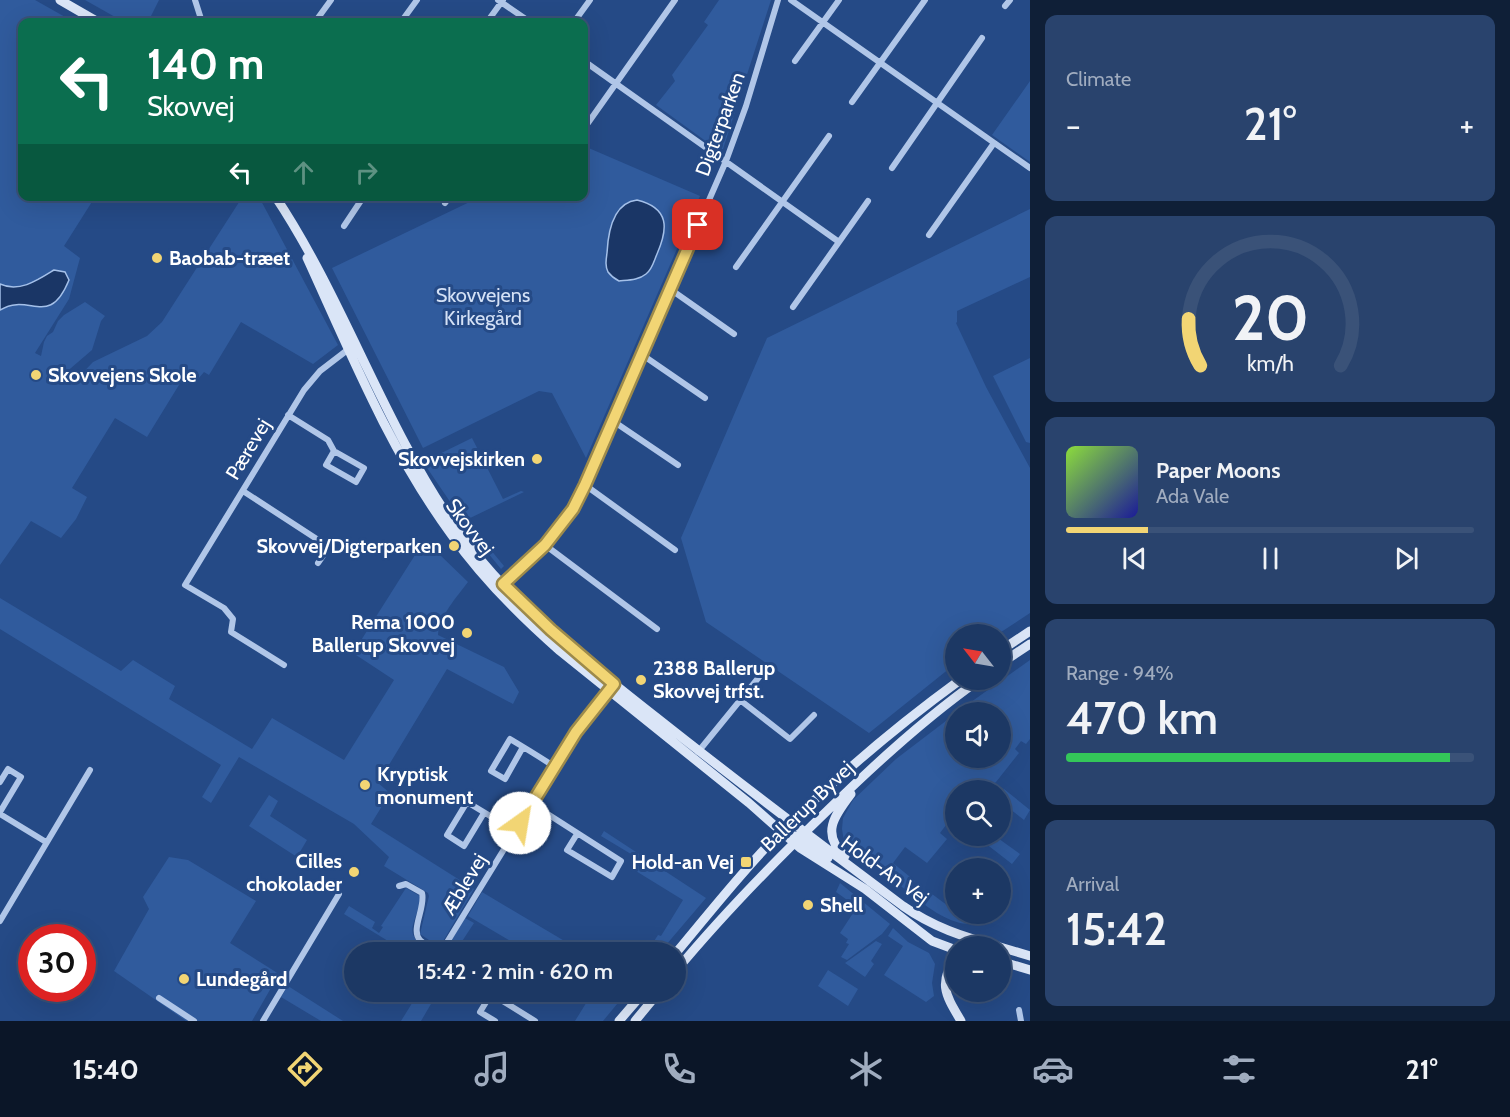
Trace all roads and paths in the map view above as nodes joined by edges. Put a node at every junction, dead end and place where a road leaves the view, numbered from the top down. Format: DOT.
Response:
graph roads {
  1 [pos="60,0"];
  2 [pos="195,0"];
  3 [pos="331,0"];
  4 [pos="417,0"];
  5 [pos="590,0"];
  6 [pos="675,0"];
  7 [pos="778,0"];
  8 [pos="792,0"];
  9 [pos="838,0"];
  10 [pos="925,0"];
  11 [pos="501,1"];
  12 [pos="91,18"];
  13 [pos="201,18"];
  14 [pos="318,18"];
  15 [pos="404,18"];
  16 [pos="490,18"];
  17 [pos="524,18"];
  18 [pos="577,18"];
  19 [pos="823,22"];
  20 [pos="982,38"];
  21 [pos="795,61"];
  22 [pos="880,63"];
  23 [pos="588,64"];
  24 [pos="616,83"];
  25 [pos="852,102"];
  26 [pos="937,103"];
  27 [pos="588,123"];
  28 [pos="829,136"];
  29 [pos="993,143"];
  30 [pos="726,161"];
  31 [pos="892,168"];
  32 [pos="1030,168"];
  33 [pos="277,201"];
  34 [pos="361,201"];
  35 [pos="782,201"];
  36 [pos="868,201"];
  37 [pos="344,226"];
  38 [pos="929,236"];
  39 [pos="839,242"];
  40 [pos="736,267"];
  41 [pos="670,288"];
  42 [pos="793,307"];
  43 [pos="734,334"];
  44 [pos="353,347"];
  45 [pos="641,354"];
  46 [pos="705,398"];
  47 [pos="288,415"];
  48 [pos="613,421"];
  49 [pos="334,451"];
  50 [pos="678,465"];
  51 [pos="585,485"];
  52 [pos="243,491"];
  53 [pos="545,545"];
  54 [pos="675,550"];
  55 [pos="318,563"];
  56 [pos="500,587"];
  57 [pos="657,629"];
  58 [pos="1030,631"];
  59 [pos="1011,644"];
  60 [pos="1030,644"];
  61 [pos="1011,657"];
  62 [pos="284,665"];
  63 [pos="764,671"];
  64 [pos="612,687"];
  65 [pos="947,690"];
  66 [pos="966,690"];
  67 [pos="740,700"];
  68 [pos="814,715"];
  69 [pos="523,747"];
  70 [pos="696,755"];
  71 [pos="555,766"];
  72 [pos="90,770"];
  73 [pos="869,770"];
  74 [pos="0,782"];
  75 [pos="532,804"];
  76 [pos="0,813"];
  77 [pos="484,813"];
  78 [pos="791,823"];
  79 [pos="515,831"];
  80 [pos="781,832"];
  81 [pos="577,834"];
  82 [pos="799,838"];
  83 [pos="46,842"];
  84 [pos="399,886"];
  85 [pos="882,891"];
  86 [pos="339,894"];
  87 [pos="903,906"];
  88 [pos="0,921"];
  89 [pos="953,936"];
  90 [pos="423,942"];
  91 [pos="447,942"];
  92 [pos="685,942"];
  93 [pos="945,946"];
  94 [pos="1011,950"];
  95 [pos="1030,956"];
  96 [pos="686,959"];
  97 [pos="1011,964"];
  98 [pos="1030,970"];
  99 [pos="159,998"];
  100 [pos="485,1002"];
  101 [pos="504,1002"];
  102 [pos="635,1002"];
  103 [pos="650,1002"];
  104 [pos="950,1002"];
  105 [pos="1019,1010"];
  106 [pos="194,1021"];
  107 [pos="262,1021"];
  108 [pos="495,1021"];
  109 [pos="535,1021"];
  110 [pos="619,1021"];
  111 [pos="634,1021"];
  112 [pos="961,1021"];
  113 [pos="1021,1021"];
  1 -- 12 [label="street"];
  2 -- 13 [label="street"];
  3 -- 14 [label="street"];
  4 -- 15 [label="street"];
  5 -- 18 [label="street"];
  6 -- 24 [label="street"];
  7 -- 30 [label="street, Digterparken"];
  8 -- 19 [label="street"];
  9 -- 19 [label="street"];
  10 -- 22 [label="street"];
  11 -- 16 [label="street"];
  11 -- 17 [label="street"];
  19 -- 21 [label="street"];
  19 -- 22 [label="street"];
  20 -- 26 [label="street"];
  22 -- 25 [label="street"];
  22 -- 26 [label="street"];
  23 -- 24 [label="street"];
  24 -- 27 [label="street"];
  24 -- 30 [label="street"];
  26 -- 29 [label="street"];
  26 -- 31 [label="street"];
  28 -- 35 [label="street"];
  29 -- 32 [label="street"];
  29 -- 38 [label="street"];
  30 -- 35 [label="street"];
  30 -- 41 [label="street, Digterparken"];
  33 -- 44 [label="street, Skovvej"];
  34 -- 37 [label="street"];
  35 -- 39 [label="street"];
  35 -- 40 [label="street"];
  36 -- 39 [label="street"];
  39 -- 42 [label="street"];
  41 -- 43 [label="street"];
  41 -- 45 [label="street, Digterparken"];
  44 -- 47 [label="street, Pærevej"];
  44 -- 56 [label="street, Skovvej"];
  45 -- 46 [label="street"];
  45 -- 48 [label="street, Digterparken"];
  47 -- 49 [label="street"];
  47 -- 52 [label="street, Pærevej"];
  48 -- 50 [label="street"];
  48 -- 51 [label="street, Digterparken"];
  49 -- 49 [label="street"];
  51 -- 53 [label="street, Digterparken"];
  51 -- 54 [label="street"];
  52 -- 55 [label="street"];
  52 -- 62 [label="street, Pærevej"];
  53 -- 56 [label="street, Digterparken"];
  53 -- 57 [label="street"];
  56 -- 64 [label="street, Skovvej"];
  58 -- 59 [label="street"];
  60 -- 61 [label="street"];
  63 -- 67 [label="street"];
  64 -- 70 [label="street, Skovvej"];
  64 -- 71 [label="street, Æblevej"];
  65 -- 78 [label="street, Ballerup Byvej"];
  66 -- 73 [label="street, Ballerup Byvej"];
  67 -- 68 [label="street"];
  67 -- 70 [label="street"];
  69 -- 69 [label="street"];
  69 -- 71 [label="street"];
  70 -- 78 [label="street, Skovvej"];
  70 -- 80 [label="street, Skovvej"];
  71 -- 75 [label="street, Æblevej"];
  72 -- 83 [label="street"];
  73 -- 82 [label="street, Ballerup Byvej"];
  73 -- 85 [label="street"];
  74 -- 76 [label="street"];
  75 -- 79 [label="street, Æblevej"];
  75 -- 81 [label="street"];
  76 -- 83 [label="street"];
  77 -- 77 [label="street"];
  77 -- 79 [label="street"];
  78 -- 80 [label="street, Ballerup Byvej"];
  78 -- 82 [label="street, Hold-An Vej"];
  79 -- 91 [label="street, Æblevej"];
  80 -- 82 [label="street, Hold-An Vej"];
  80 -- 92 [label="street, Ballerup Byvej"];
  81 -- 81 [label="street"];
  82 -- 85 [label="street, Hold-An Vej"];
  82 -- 87 [label="street"];
  82 -- 93 [label="street, Hold-An Vej"];
  82 -- 96 [label="street, Ballerup Byvej"];
  83 -- 88 [label="street"];
  84 -- 90 [label="street"];
  85 -- 87 [label="street, Hold-An Vej"];
  86 -- 107 [label="street"];
  87 -- 89 [label="street, Hold-An Vej"];
  94 -- 95 [label="street, Hold-An Vej"];
  97 -- 98 [label="street"];
  99 -- 106 [label="street"];
  100 -- 108 [label="street"];
  101 -- 109 [label="street"];
  102 -- 110 [label="street"];
  103 -- 111 [label="street"];
  104 -- 112 [label="street"];
  105 -- 113 [label="street"];
}
